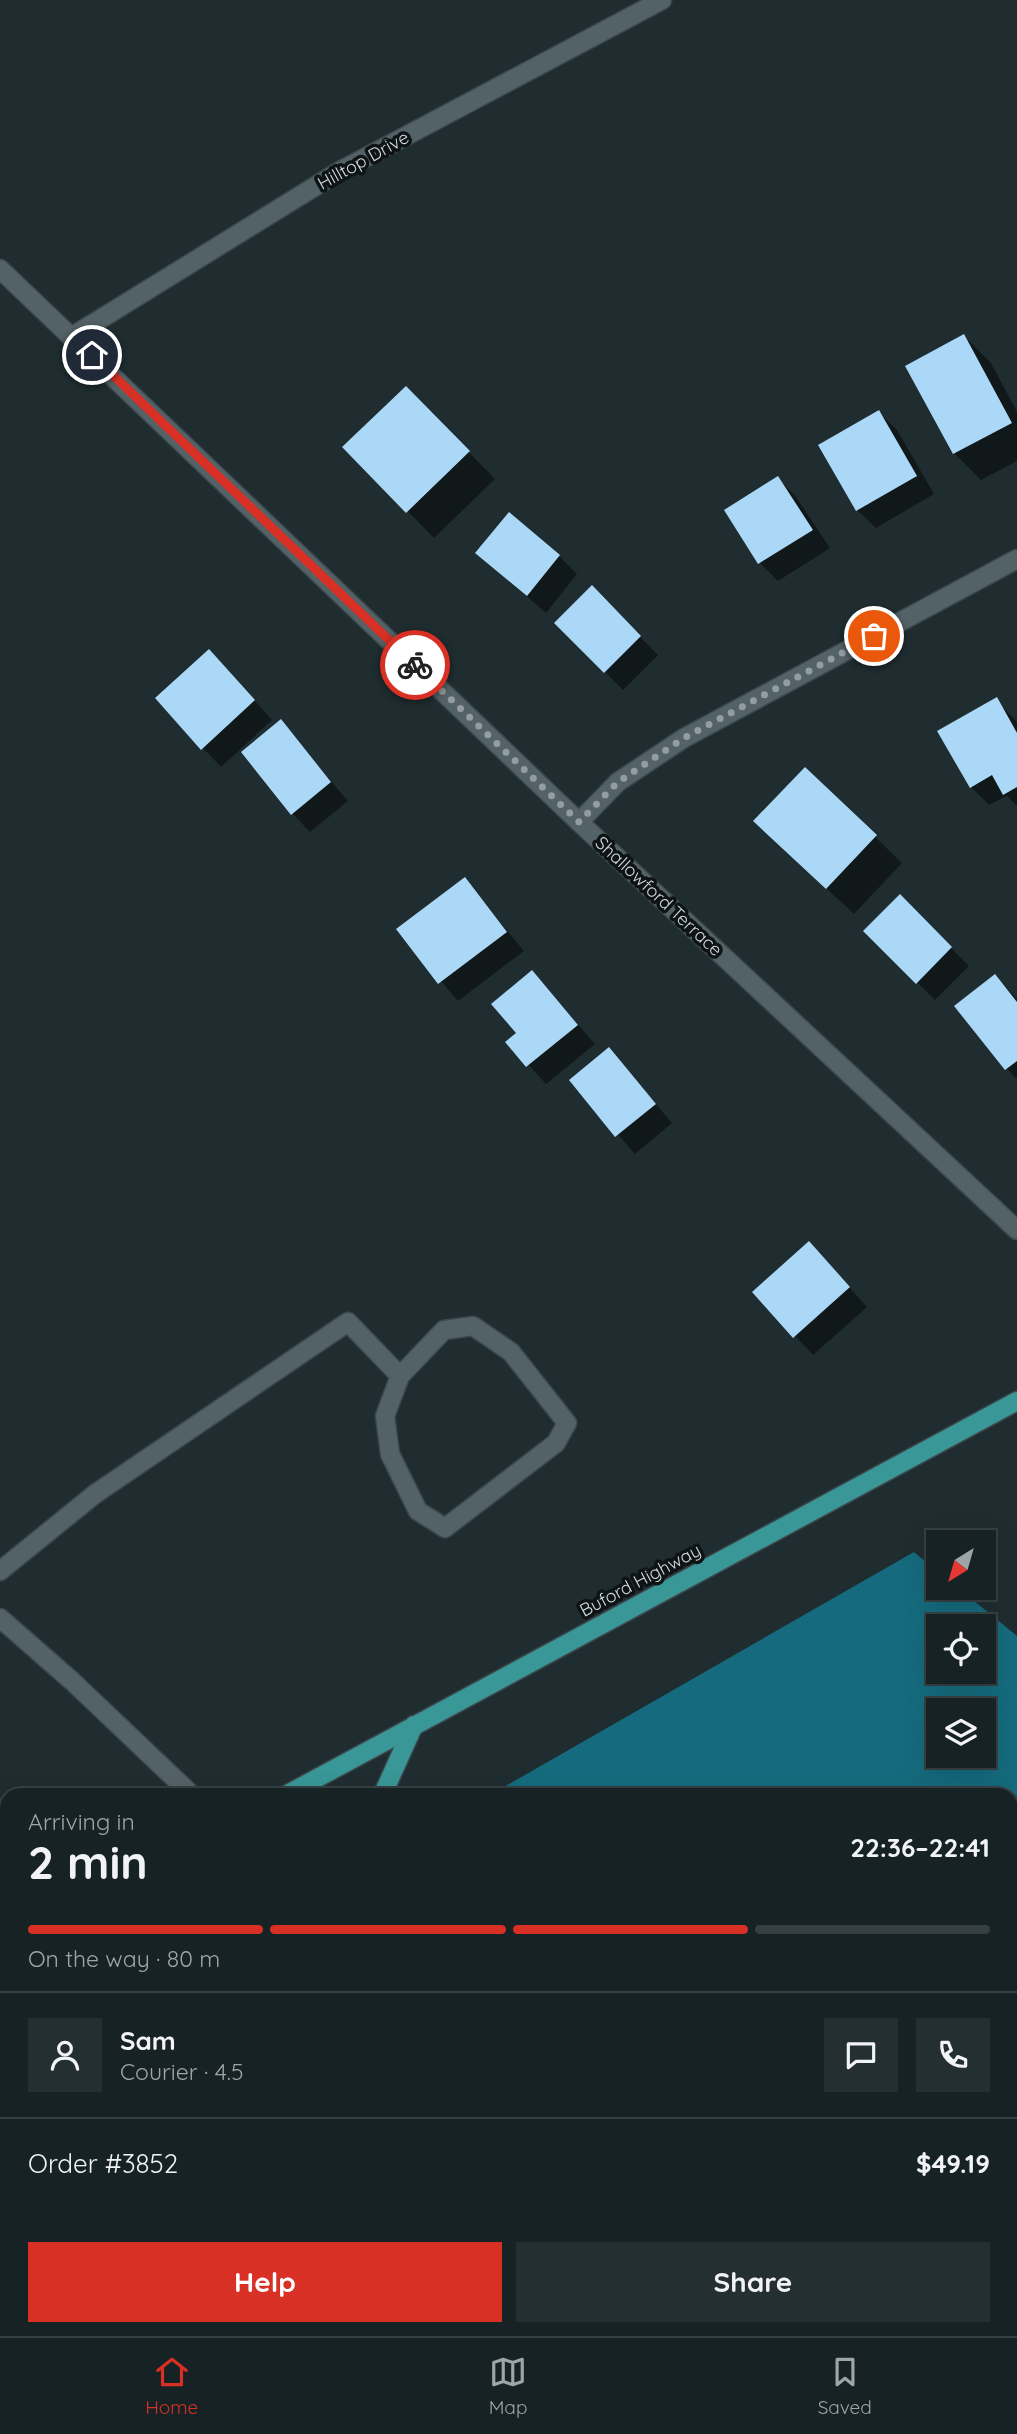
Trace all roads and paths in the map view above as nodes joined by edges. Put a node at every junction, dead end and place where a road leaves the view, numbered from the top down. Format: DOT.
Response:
graph roads {
  1 [pos="662,0"];
  2 [pos="0,269"];
  3 [pos="73,336"];
  4 [pos="1017,559"];
  5 [pos="579,822"];
  6 [pos="1017,1230"];
  7 [pos="400,1376"];
  8 [pos="1017,1401"];
  9 [pos="0,1571"];
  10 [pos="0,1618"];
  11 [pos="414,1725"];
  12 [pos="185,1788"];
  13 [pos="299,1788"];
  14 [pos="386,1788"];
  1 -- 3 [label="street, Hilltop Drive"];
  2 -- 3 [label="street, Shallowford Terrace"];
  3 -- 5 [label="street, Shallowford Terrace"];
  4 -- 5 [label="street"];
  5 -- 6 [label="street, Shallowford Terrace"];
  7 -- 7 [label="street"];
  7 -- 9 [label="street"];
  8 -- 11 [label="main road, Buford Highway"];
  10 -- 12 [label="street"];
  11 -- 13 [label="main road, Buford Highway"];
  11 -- 14 [label="main road"];
}
